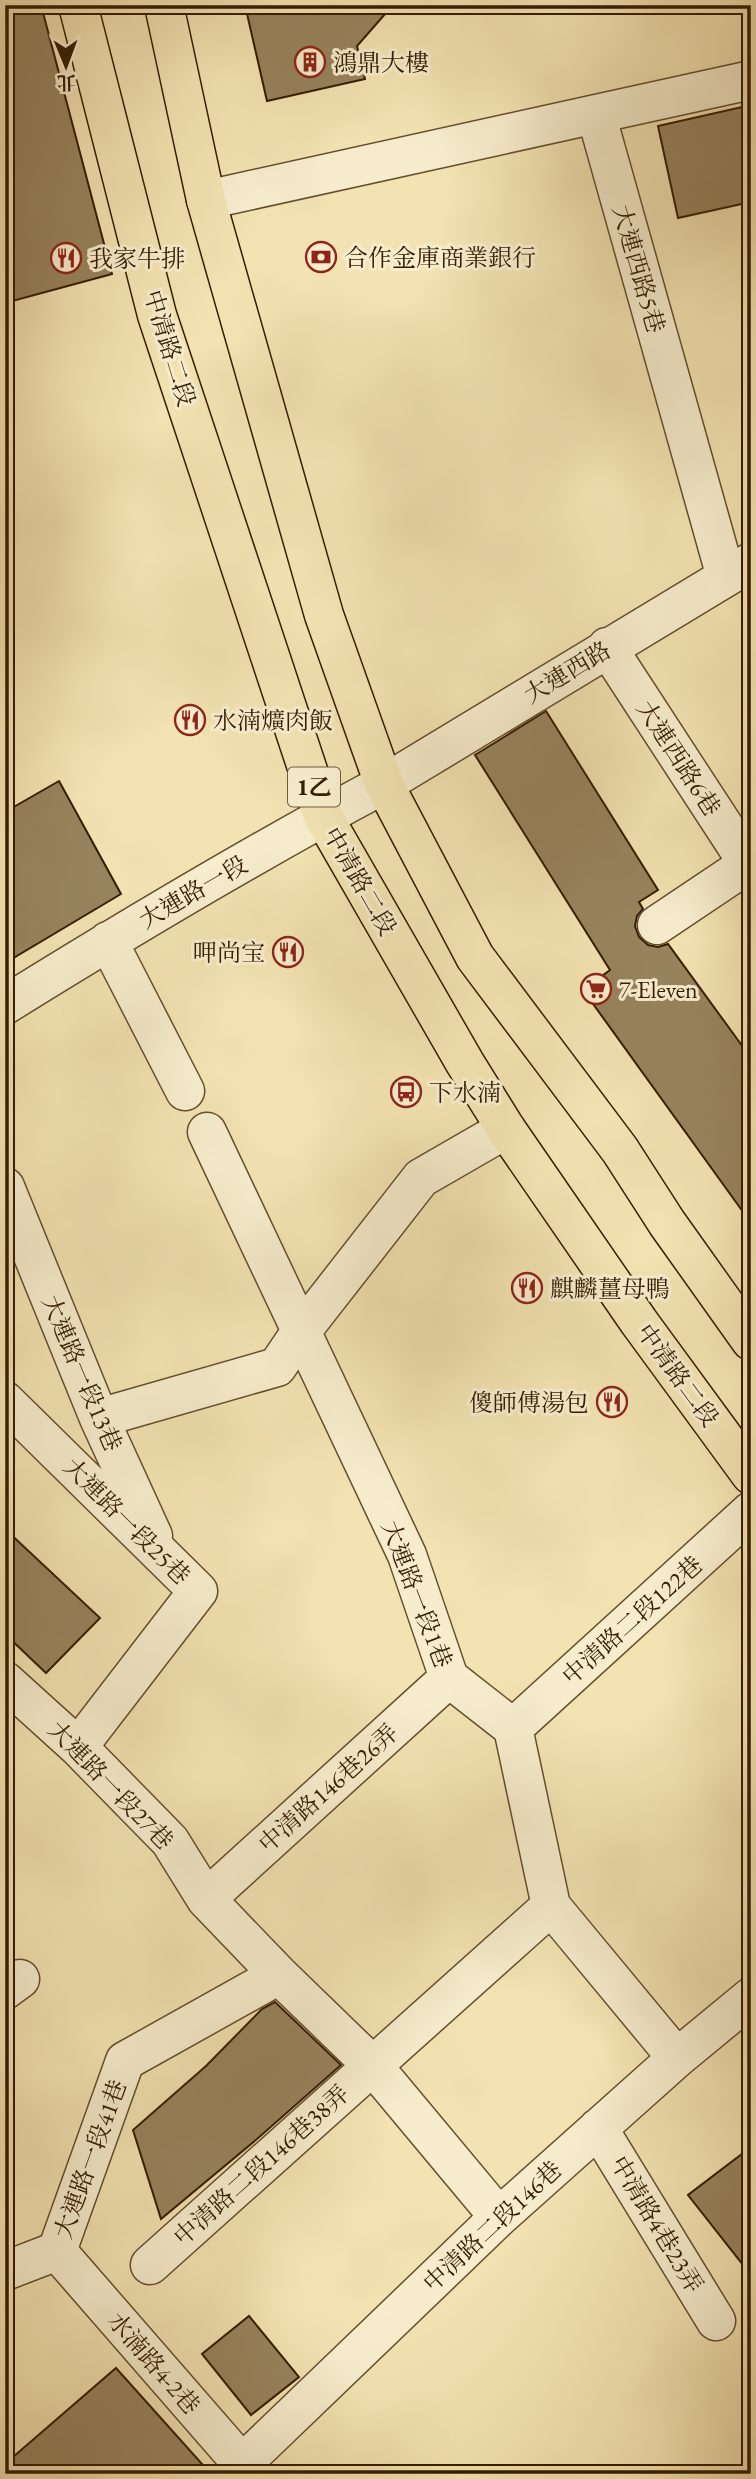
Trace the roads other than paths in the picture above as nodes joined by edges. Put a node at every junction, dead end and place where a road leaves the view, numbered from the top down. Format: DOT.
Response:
graph roads {
  1 [pos="78,5"];
  2 [pos="164,5"];
  3 [pos="751,80"];
  4 [pos="596,114"];
  5 [pos="206,200"];
  6 [pos="738,570"];
  7 [pos="607,647"];
  8 [pos="384,784"];
  9 [pos="323,816"];
  10 [pos="750,864"];
  11 [pos="657,925"];
  12 [pos="108,941"];
  13 [pos="5,1005"];
  14 [pos="185,1091"];
  15 [pos="506,1129"];
  16 [pos="207,1132"];
  17 [pos="5,1187"];
  18 [pos="300,1333"];
  19 [pos="751,1341"];
  20 [pos="5,1401"];
  21 [pos="99,1418"];
  22 [pos="751,1475"];
  23 [pos="751,1511"];
  24 [pos="163,1557"];
  25 [pos="449,1678"];
  26 [pos="5,1681"];
  27 [pos="513,1728"];
  28 [pos="78,1747"];
  29 [pos="206,1899"];
  30 [pos="551,1906"];
  31 [pos="279,1975"];
  32 [pos="751,1997"];
  33 [pos="677,2058"];
  34 [pos="373,2066"];
  35 [pos="598,2128"];
  36 [pos="499,2217"];
  37 [pos="57,2251"];
  38 [pos="150,2265"];
  39 [pos="5,2271"];
  40 [pos="716,2321"];
  41 [pos="246,2469"];
  1 -- 9 [label="main road, 中清路二段 / 1乙"];
  2 -- 5 [label="main road, 1乙"];
  3 -- 4 [label="street"];
  4 -- 5 [label="street"];
  4 -- 6 [label="street, 大連西路5巷"];
  5 -- 8 [label="main road, 1乙"];
  6 -- 7 [label="street, 大連西路"];
  7 -- 8 [label="street, 大連西路"];
  7 -- 10 [label="street, 大連西路6巷"];
  8 -- 9 [label="street, 大連路一段"];
  8 -- 19 [label="main road, 1乙"];
  9 -- 12 [label="street, 大連路一段"];
  9 -- 15 [label="main road, 中清路二段 / 1乙"];
  10 -- 11 [label="street"];
  12 -- 13 [label="street, 大連路一段"];
  12 -- 14 [label="street"];
  15 -- 18 [label="street"];
  15 -- 22 [label="main road, 中清路二段 / 1乙"];
  16 -- 18 [label="street, 大連路一段1巷"];
  17 -- 21 [label="street, 大連路一段13巷"];
  18 -- 21 [label="street"];
  18 -- 25 [label="street, 大連路一段1巷"];
  20 -- 24 [label="street, 大連路一段25巷"];
  21 -- 24 [label="street, 大連路一段13巷"];
  23 -- 27 [label="street, 中清路二段122巷"];
  24 -- 28 [label="street, 大連路一段25巷"];
  25 -- 27 [label="street, 大連路一段1巷"];
  25 -- 29 [label="street, 中清路146巷26弄"];
  26 -- 28 [label="street, 大連路一段27巷"];
  27 -- 30 [label="street"];
  28 -- 29 [label="street, 大連路一段27巷"];
  29 -- 31 [label="street, 中清路二段146巷38弄"];
  30 -- 33 [label="street"];
  30 -- 34 [label="street, 中清路二段146巷38弄"];
  31 -- 34 [label="street, 中清路二段146巷38弄"];
  31 -- 37 [label="street, 大連路一段41巷"];
  32 -- 33 [label="street, 中清路二段146巷"];
  33 -- 35 [label="street, 中清路二段146巷"];
  34 -- 36 [label="street, 中清路二段146巷38弄"];
  34 -- 38 [label="street, 中清路二段146巷38弄"];
  35 -- 36 [label="street, 中清路二段146巷"];
  35 -- 40 [label="street, 中清路4巷23弄"];
  36 -- 41 [label="street, 中清路二段146巷"];
  37 -- 39 [label="street, 大連路一段41巷"];
  37 -- 41 [label="street, 水湳路4-2巷"];
}
